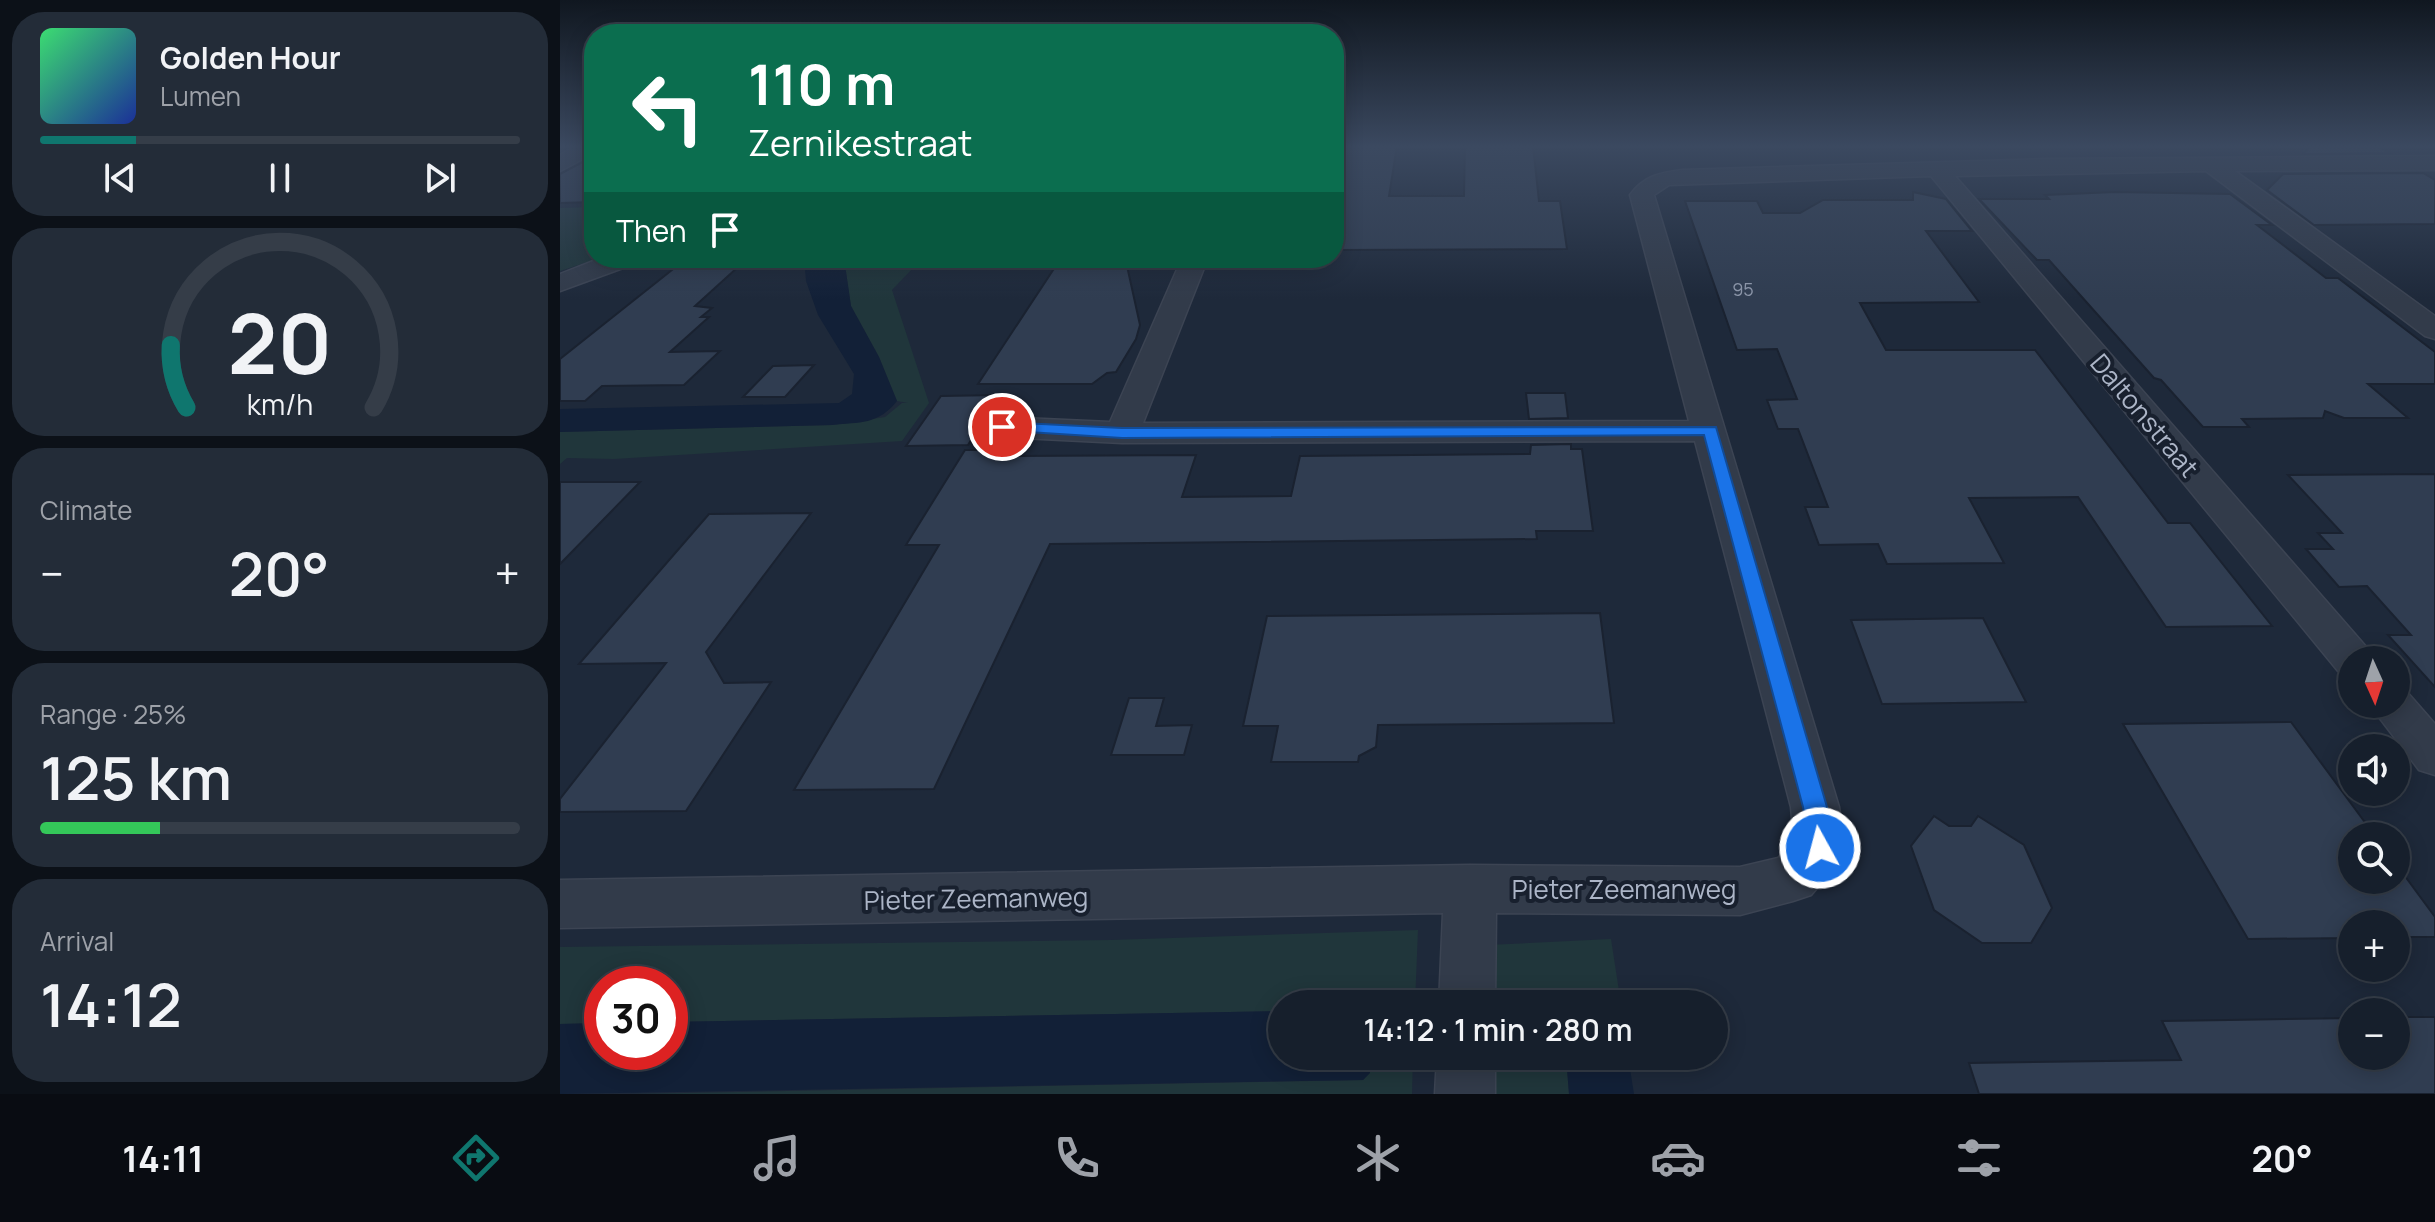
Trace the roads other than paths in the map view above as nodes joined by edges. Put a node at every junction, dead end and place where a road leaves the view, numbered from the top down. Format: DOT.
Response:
graph roads {
  1 [pos="1643,197"];
  2 [pos="1961,197"];
  3 [pos="2255,197"];
  4 [pos="599,268"];
  5 [pos="1191,268"];
  6 [pos="560,283"];
  7 [pos="2435,330"];
  8 [pos="1002,427"];
  9 [pos="1711,431"];
  10 [pos="1122,433"];
  11 [pos="2341,646"];
  12 [pos="2403,718"];
  13 [pos="2435,756"];
  14 [pos="1470,889"];
  15 [pos="560,904"];
  16 [pos="1467,990"];
  17 [pos="1466,1070"];
  18 [pos="1465,1094"];
  1 -- 9 [label="street, Pieter Zeemanweg"];
  2 -- 11 [label="street, Daltonstraat"];
  3 -- 7 [label="street"];
  4 -- 6 [label="street"];
  5 -- 10 [label="street"];
  8 -- 10 [label="street"];
  9 -- 10 [label="street"];
  9 -- 14 [label="street, Pieter Zeemanweg"];
  12 -- 13 [label="street"];
  14 -- 15 [label="street, Pieter Zeemanweg"];
  14 -- 16 [label="street"];
  17 -- 18 [label="street"];
}
